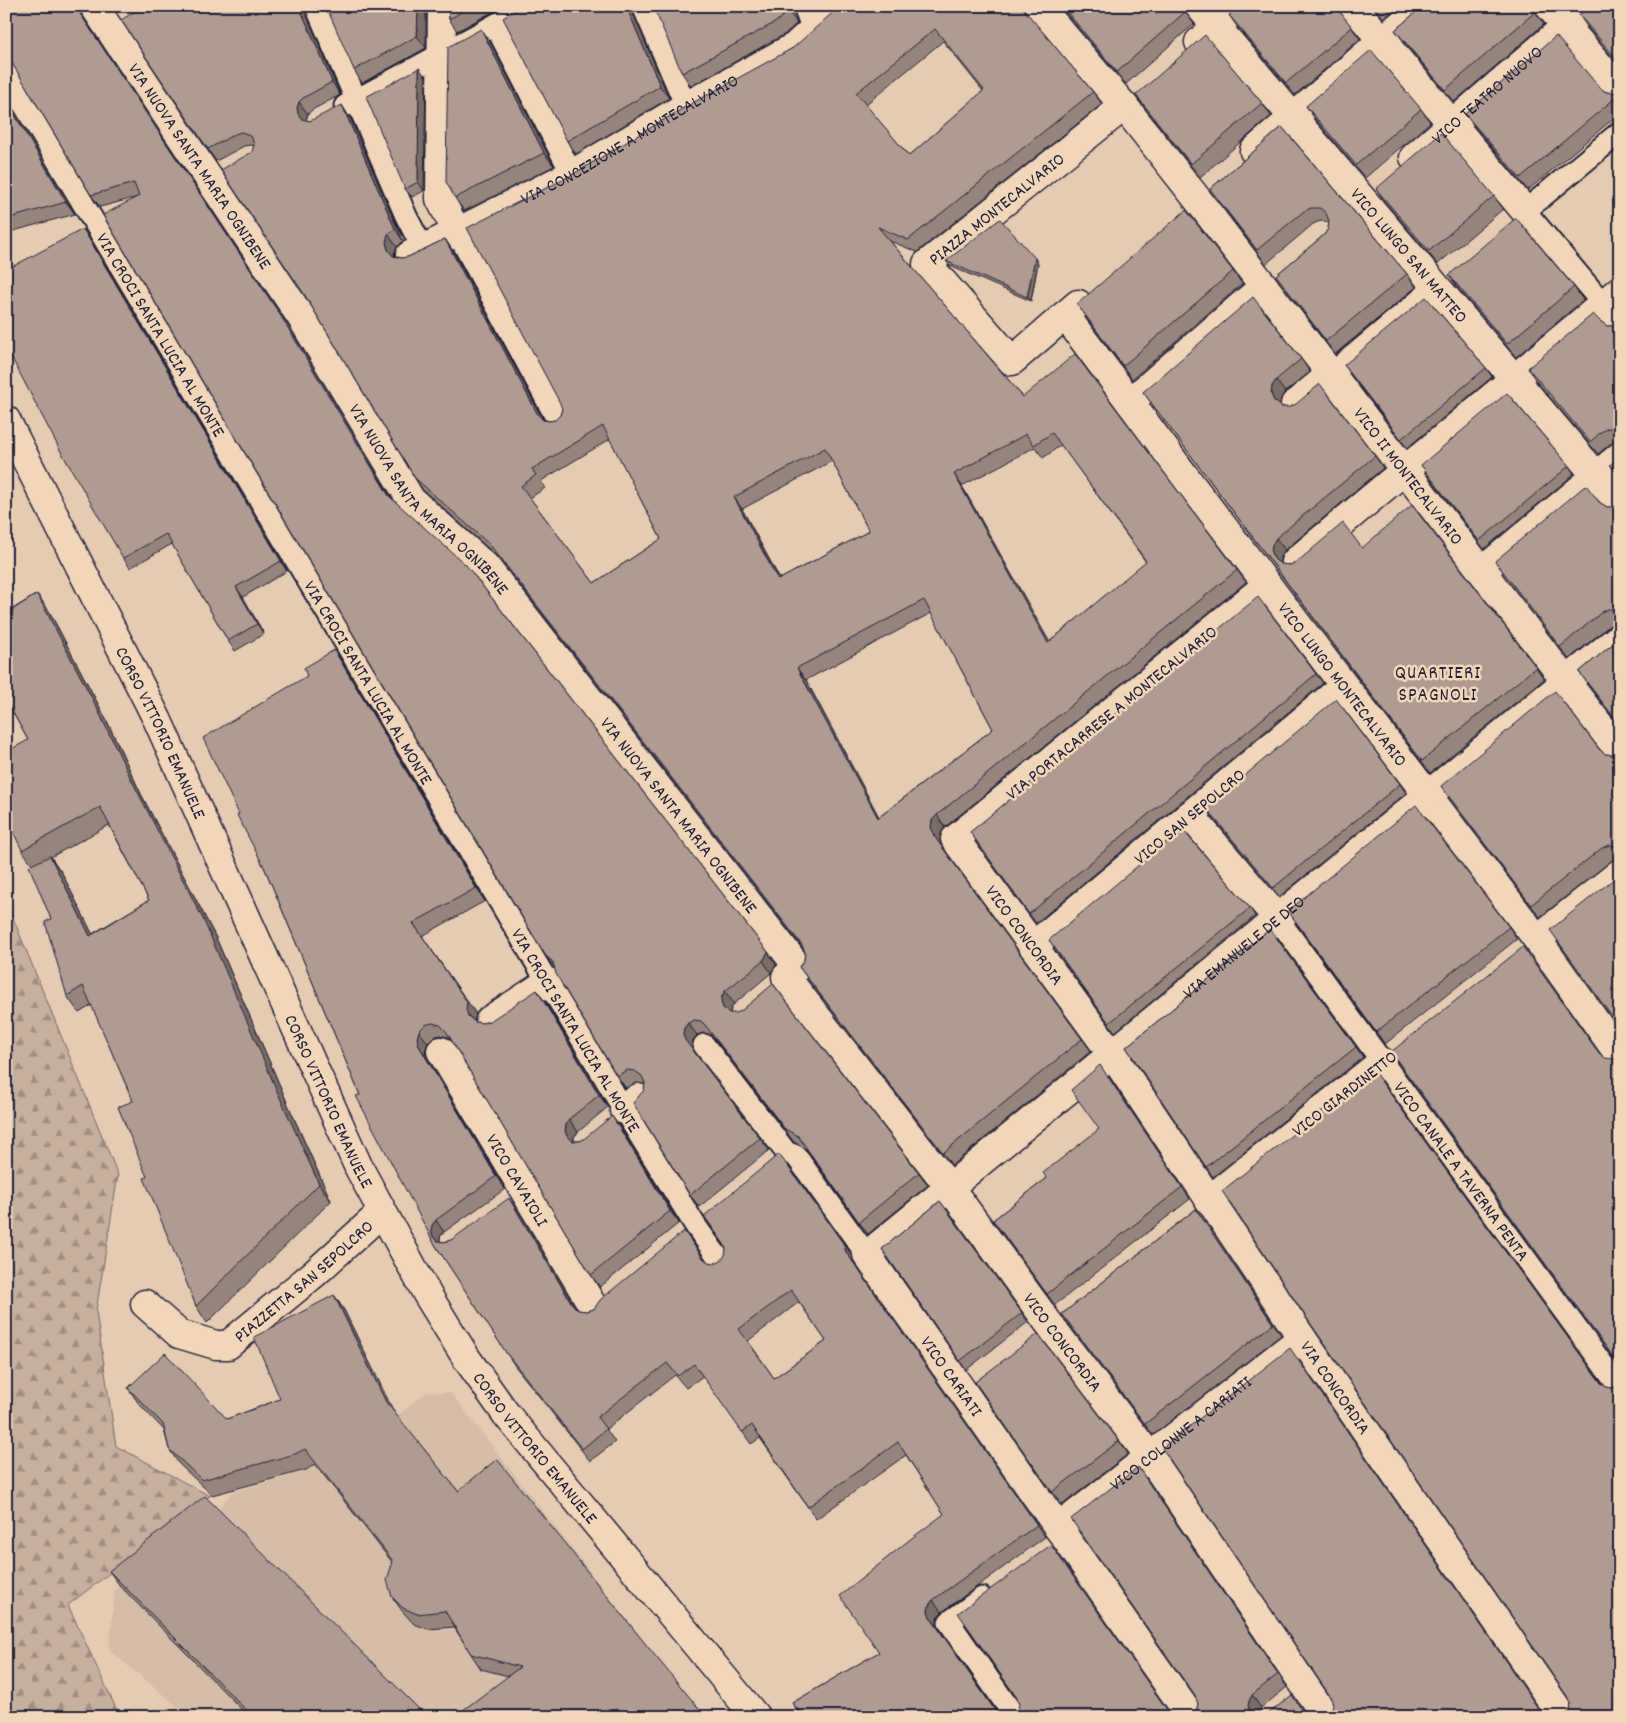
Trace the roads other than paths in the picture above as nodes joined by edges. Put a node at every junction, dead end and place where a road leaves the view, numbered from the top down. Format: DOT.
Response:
graph roads {
  1 [pos="94,6"];
  2 [pos="316,6"];
  3 [pos="442,6"];
  4 [pos="530,6"];
  5 [pos="643,6"];
  6 [pos="839,6"];
  7 [pos="1199,6"];
  8 [pos="1238,6"];
  9 [pos="1353,6"];
  10 [pos="1422,6"];
  11 [pos="1588,6"];
  12 [pos="1048,9"];
  13 [pos="1558,16"];
  14 [pos="808,18"];
  15 [pos="495,25"];
  16 [pos="1216,26"];
  17 [pos="1383,41"];
  18 [pos="441,54"];
  19 [pos="1180,57"];
  20 [pos="6,72"];
  21 [pos="1145,88"];
  22 [pos="1620,90"];
  23 [pos="13,98"];
  24 [pos="356,100"];
  25 [pos="686,106"];
  26 [pos="1124,106"];
  27 [pos="326,116"];
  28 [pos="1293,118"];
  29 [pos="1452,124"];
  30 [pos="1620,132"];
  31 [pos="572,174"];
  32 [pos="1198,200"];
  33 [pos="1363,201"];
  34 [pos="1526,211"];
  35 [pos="1176,219"];
  36 [pos="1503,230"];
  37 [pos="456,232"];
  38 [pos="416,252"];
  39 [pos="1286,268"];
  40 [pos="1458,268"];
  41 [pos="1264,286"];
  42 [pos="1435,287"];
  43 [pos="1094,290"];
  44 [pos="1614,306"];
  45 [pos="1065,315"];
  46 [pos="1331,374"];
  47 [pos="1514,379"];
  48 [pos="1130,402"];
  49 [pos="1295,404"];
  50 [pos="6,420"];
  51 [pos="558,422"];
  52 [pos="1620,456"];
  53 [pos="1405,470"];
  54 [pos="1596,476"];
  55 [pos="1620,504"];
  56 [pos="1295,562"];
  57 [pos="1482,571"];
  58 [pos="1268,585"];
  59 [pos="1620,636"];
  60 [pos="1566,681"];
  61 [pos="1344,686"];
  62 [pos="1620,752"];
  63 [pos="1428,795"];
  64 [pos="1190,815"];
  65 [pos="955,839"];
  66 [pos="1620,873"];
  67 [pos="1278,919"];
  68 [pos="1033,946"];
  69 [pos="1529,946"];
  70 [pos="785,978"];
  71 [pos="548,982"];
  72 [pos="490,1020"];
  73 [pos="704,1045"];
  74 [pos="441,1051"];
  75 [pos="1112,1054"];
  76 [pos="1390,1056"];
  77 [pos="1620,1056"];
  78 [pos="950,1188"];
  79 [pos="1201,1206"];
  80 [pos="382,1212"];
  81 [pos="867,1255"];
  82 [pos="722,1263"];
  83 [pos="601,1302"];
  84 [pos="145,1304"];
  85 [pos="1302,1338"];
  86 [pos="1620,1388"];
  87 [pos="1150,1457"];
  88 [pos="1058,1538"];
  89 [pos="995,1588"];
  90 [pos="756,1717"];
  91 [pos="1015,1717"];
  92 [pos="1190,1717"];
  93 [pos="1326,1717"];
  94 [pos="1564,1717"];
  1 -- 70 [label="street, VIA NUOVA SANTA MARIA OGNIBENE"];
  2 -- 24 [label="lane"];
  3 -- 18 [label="street"];
  4 -- 15 [label="lane"];
  5 -- 25 [label="lane"];
  6 -- 14 [label="street, VIA CONCEZIONE A MONTECALVARIO"];
  7 -- 16 [label="street, VICO LUNGO SAN MATTEO"];
  8 -- 16 [label="street"];
  9 -- 17 [label="street"];
  10 -- 17 [label="street"];
  11 -- 13 [label="street, VICO TEATRO NUOVO"];
  12 -- 26 [label="street"];
  13 -- 22 [label="street"];
  13 -- 29 [label="street, VICO TEATRO NUOVO"];
  14 -- 25 [label="street, VIA CONCEZIONE A MONTECALVARIO"];
  15 -- 18 [label="lane"];
  15 -- 31 [label="lane"];
  16 -- 19 [label="street"];
  16 -- 28 [label="street, VICO LUNGO SAN MATTEO"];
  17 -- 28 [label="street"];
  17 -- 29 [label="street"];
  18 -- 24 [label="lane"];
  18 -- 37 [label="street"];
  20 -- 23 [label="lane, VIA CROCI SANTA LUCIA AL MONTE"];
  21 -- 26 [label="street"];
  23 -- 71 [label="lane, VIA CROCI SANTA LUCIA AL MONTE"];
  24 -- 27 [label="lane"];
  24 -- 38 [label="lane"];
  25 -- 31 [label="street, VIA CONCEZIONE A MONTECALVARIO"];
  26 -- 32 [label="street"];
  26 -- 45 [label="street, PIAZZA MONTECALVARIO"];
  28 -- 32 [label="street"];
  28 -- 33 [label="street, VICO LUNGO SAN MATTEO"];
  29 -- 33 [label="street, VICO TEATRO NUOVO"];
  29 -- 34 [label="street"];
  30 -- 34 [label="lane"];
  31 -- 37 [label="street, VIA CONCEZIONE A MONTECALVARIO"];
  32 -- 35 [label="street"];
  32 -- 41 [label="street, VICO II MONTECALVARIO"];
  33 -- 42 [label="street, VICO LUNGO SAN MATTEO"];
  34 -- 36 [label="street"];
  34 -- 44 [label="lane"];
  37 -- 38 [label="street, VIA CONCEZIONE A MONTECALVARIO"];
  37 -- 51 [label="lane"];
  39 -- 41 [label="street"];
  40 -- 42 [label="street"];
  41 -- 46 [label="street, VICO II MONTECALVARIO"];
  41 -- 48 [label="street"];
  42 -- 46 [label="lane"];
  42 -- 47 [label="street, VICO LUNGO SAN MATTEO"];
  43 -- 45 [label="street, PIAZZA MONTECALVARIO"];
  44 -- 47 [label="street"];
  45 -- 48 [label="street, VICO LUNGO MONTECALVARIO"];
  46 -- 49 [label="street"];
  46 -- 53 [label="street, VICO II MONTECALVARIO"];
  47 -- 53 [label="street"];
  47 -- 54 [label="street, VICO LUNGO SAN MATTEO"];
  48 -- 58 [label="street, VICO LUNGO MONTECALVARIO"];
  50 -- 80 [label="street, CORSO VITTORIO EMANUELE"];
  52 -- 54 [label="street"];
  53 -- 56 [label="street"];
  53 -- 57 [label="street, VICO II MONTECALVARIO"];
  54 -- 55 [label="street, VICO LUNGO SAN MATTEO"];
  54 -- 57 [label="street"];
  57 -- 60 [label="street, VICO II MONTECALVARIO"];
  58 -- 61 [label="street, VICO LUNGO MONTECALVARIO"];
  58 -- 65 [label="street, VIA PORTACARRESE A MONTECALVARIO"];
  59 -- 60 [label="street, VIA EMANUELE DE DEO"];
  60 -- 62 [label="street, VICO II MONTECALVARIO"];
  60 -- 63 [label="street, VIA EMANUELE DE DEO"];
  61 -- 63 [label="street, VICO LUNGO MONTECALVARIO"];
  61 -- 64 [label="street, VICO SAN SEPOLCRO"];
  63 -- 67 [label="street, VIA EMANUELE DE DEO"];
  63 -- 69 [label="street, VICO LUNGO MONTECALVARIO"];
  64 -- 67 [label="street, VICO CANALE A TAVERNA PENTA"];
  64 -- 68 [label="street, VICO SAN SEPOLCRO"];
  65 -- 68 [label="street, VICO CONCORDIA"];
  66 -- 69 [label="street"];
  67 -- 75 [label="street, VIA EMANUELE DE DEO"];
  67 -- 76 [label="lane, VICO CANALE A TAVERNA PENTA"];
  68 -- 75 [label="street, VICO CONCORDIA"];
  69 -- 77 [label="street, VICO LUNGO MONTECALVARIO"];
  70 -- 78 [label="street, VICO CONCORDIA"];
  71 -- 72 [label="street"];
  71 -- 82 [label="lane, VIA CROCI SANTA LUCIA AL MONTE"];
  73 -- 81 [label="lane, VICO CARIATI"];
  74 -- 83 [label="street, VICO CAVAIOLI"];
  75 -- 78 [label="street, VIA EMANUELE DE DEO"];
  75 -- 79 [label="street, VIA CONCORDIA"];
  76 -- 79 [label="street, VICO GIARDINETTO"];
  76 -- 86 [label="lane, VICO CANALE A TAVERNA PENTA"];
  78 -- 81 [label="street, VIA EMANUELE DE DEO"];
  78 -- 87 [label="street, VICO CONCORDIA"];
  79 -- 85 [label="street, VIA CONCORDIA"];
  80 -- 84 [label="street, PIAZZETTA SAN SEPOLCRO"];
  80 -- 90 [label="street, CORSO VITTORIO EMANUELE"];
  81 -- 88 [label="street, VICO CARIATI"];
  85 -- 87 [label="street, VICO COLONNE A CARIATI"];
  85 -- 94 [label="street, VIA CONCORDIA"];
  87 -- 88 [label="street, VICO COLONNE A CARIATI"];
  87 -- 93 [label="street, VICO CONCORDIA"];
  88 -- 92 [label="street, VICO CARIATI"];
  89 -- 91 [label="lane"];
}
